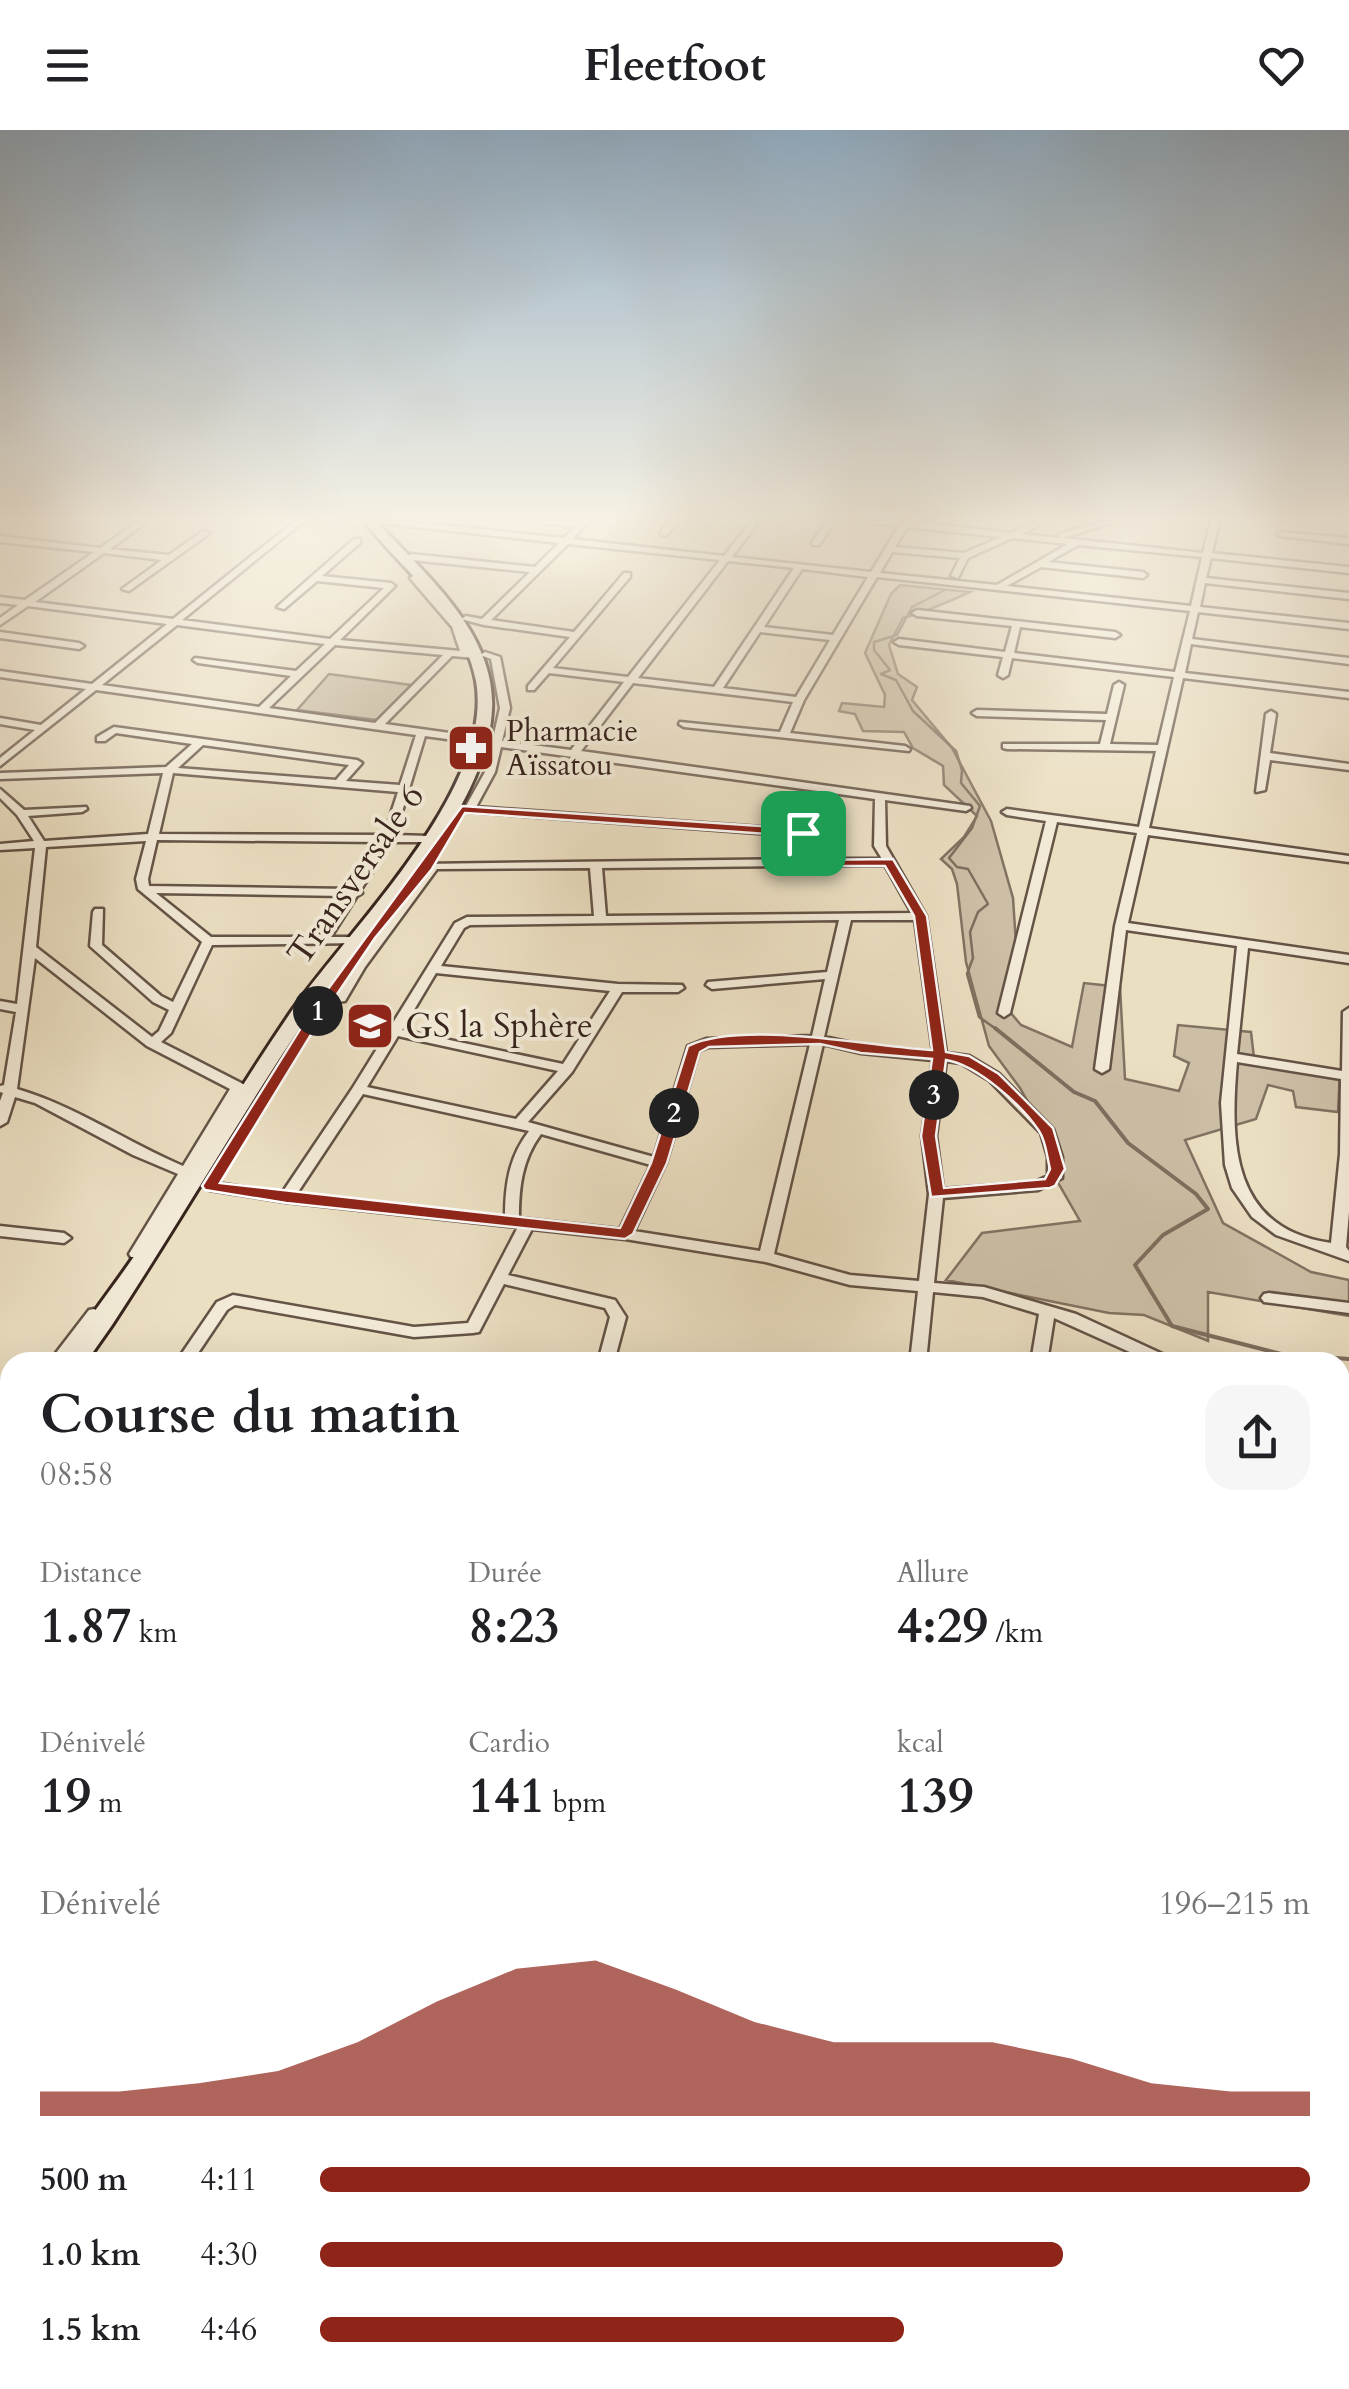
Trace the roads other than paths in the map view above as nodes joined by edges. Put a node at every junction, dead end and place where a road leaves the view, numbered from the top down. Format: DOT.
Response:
graph roads {
  1 [pos="170,626"];
  2 [pos="210,626"];
  3 [pos="348,626"];
  4 [pos="461,626"];
  5 [pos="475,626"];
  6 [pos="514,626"];
  7 [pos="583,626"];
  8 [pos="673,626"];
  9 [pos="844,626"];
  10 [pos="1016,626"];
  11 [pos="1047,626"];
  12 [pos="1189,626"];
  13 [pos="758,628"];
  14 [pos="1115,634"];
  15 [pos="0,635"];
  16 [pos="576,635"];
  17 [pos="837,638"];
  18 [pos="332,642"];
  19 [pos="899,642"];
  20 [pos="1186,642"];
  21 [pos="79,646"];
  22 [pos="449,654"];
  23 [pos="1009,654"];
  24 [pos="475,655"];
  25 [pos="198,660"];
  26 [pos="1349,660"];
  27 [pos="546,670"];
  28 [pos="0,674"];
  29 [pos="298,674"];
  30 [pos="1178,674"];
  31 [pos="1002,675"];
  32 [pos="632,680"];
  33 [pos="1119,685"];
  34 [pos="94,687"];
  35 [pos="531,688"];
  36 [pos="717,690"];
  37 [pos="1349,696"];
  38 [pos="800,700"];
  39 [pos="260,711"];
  40 [pos="977,713"];
  41 [pos="1271,714"];
  42 [pos="1112,716"];
  43 [pos="0,721"];
  44 [pos="684,724"];
  45 [pos="377,727"];
  46 [pos="44,728"];
  47 [pos="421,734"];
  48 [pos="784,735"];
  49 [pos="101,739"];
  50 [pos="490,741"];
  51 [pos="200,742"];
  52 [pos="1006,746"];
  53 [pos="1104,748"];
  54 [pos="1161,748"];
  55 [pos="906,749"];
  56 [pos="574,753"];
  57 [pos="1266,756"];
  58 [pos="0,764"];
  59 [pos="1349,766"];
  60 [pos="170,770"];
  61 [pos="0,776"];
  62 [pos="338,784"];
  63 [pos="406,789"];
  64 [pos="1260,790"];
  65 [pos="0,792"];
  66 [pos="880,798"];
  67 [pos="966,808"];
  68 [pos="82,809"];
  69 [pos="466,809"];
  70 [pos="1006,812"];
  71 [pos="21,813"];
  72 [pos="1052,818"];
  73 [pos="1141,830"];
  74 [pos="154,837"];
  75 [pos="389,838"];
  76 [pos="430,839"];
  77 [pos="41,844"];
  78 [pos="0,847"];
  79 [pos="1349,858"];
  80 [pos="889,862"];
  81 [pos="804,864"];
  82 [pos="431,866"];
  83 [pos="596,866"];
  84 [pos="144,890"];
  85 [pos="356,892"];
  86 [pos="99,912"];
  87 [pos="920,916"];
  88 [pos="846,918"];
  89 [pos="600,920"];
  90 [pos="1121,926"];
  91 [pos="323,938"];
  92 [pos="368,938"];
  93 [pos="208,941"];
  94 [pos="1242,944"];
  95 [pos="30,948"];
  96 [pos="1349,959"];
  97 [pos="435,969"];
  98 [pos="832,975"];
  99 [pos="712,985"];
  100 [pos="618,988"];
  101 [pos="678,988"];
  102 [pos="0,1006"];
  103 [pos="23,1008"];
  104 [pos="176,1009"];
  105 [pos="1004,1012"];
  106 [pos="1349,1012"];
  107 [pos="394,1032"];
  108 [pos="820,1040"];
  109 [pos="152,1043"];
  110 [pos="940,1055"];
  111 [pos="1232,1057"];
  112 [pos="1102,1069"];
  113 [pos="567,1070"];
  114 [pos="1347,1080"];
  115 [pos="5,1090"];
  116 [pos="358,1090"];
  117 [pos="243,1091"];
  118 [pos="0,1122"];
  119 [pos="519,1124"];
  120 [pos="538,1129"];
  121 [pos="1348,1154"];
  122 [pos="659,1163"];
  123 [pos="198,1178"];
  124 [pos="936,1194"];
  125 [pos="286,1198"];
  126 [pos="1344,1217"];
  127 [pos="520,1222"];
  128 [pos="0,1231"];
  129 [pos="625,1234"];
  130 [pos="64,1238"];
  131 [pos="1344,1253"];
  132 [pos="766,1257"];
  133 [pos="498,1278"];
  134 [pos="927,1288"];
  135 [pos="1268,1298"];
  136 [pos="1349,1308"];
  137 [pos="1047,1311"];
  138 [pos="79,1352"];
  139 [pos="79,1352"];
  140 [pos="191,1352"];
  141 [pos="609,1352"];
  142 [pos="919,1352"];
  143 [pos="1041,1352"];
  144 [pos="1143,1352"];
  1 -- 34 [label="street"];
  2 -- 18 [label="street"];
  3 -- 18 [label="street"];
  4 -- 24 [label="main road, Transversale 6"];
  5 -- 24 [label="main road, Transversale 6"];
  6 -- 16 [label="street"];
  7 -- 16 [label="street"];
  8 -- 32 [label="street"];
  9 -- 17 [label="street"];
  10 -- 23 [label="street"];
  11 -- 14 [label="street"];
  12 -- 20 [label="street"];
  13 -- 17 [label="street"];
  13 -- 36 [label="street"];
  15 -- 21 [label="street"];
  16 -- 27 [label="street"];
  17 -- 38 [label="street"];
  18 -- 22 [label="street"];
  18 -- 29 [label="street"];
  19 -- 23 [label="street"];
  20 -- 26 [label="street"];
  20 -- 30 [label="street"];
  22 -- 24 [label="street"];
  22 -- 45 [label="street"];
  23 -- 30 [label="street"];
  23 -- 31 [label="street"];
  24 -- 50 [label="main road, Transversale 6"];
  24 -- 50 [label="main road, Transversale 6"];
  25 -- 29 [label="street"];
  27 -- 32 [label="street"];
  27 -- 35 [label="street"];
  28 -- 34 [label="street"];
  29 -- 39 [label="street"];
  30 -- 37 [label="street"];
  30 -- 54 [label="street"];
  32 -- 36 [label="street"];
  32 -- 56 [label="street"];
  33 -- 42 [label="street"];
  34 -- 39 [label="street"];
  34 -- 46 [label="street"];
  36 -- 38 [label="street"];
  38 -- 48 [label="street"];
  39 -- 45 [label="street"];
  40 -- 42 [label="street"];
  41 -- 57 [label="street"];
  42 -- 53 [label="street"];
  43 -- 46 [label="street"];
  44 -- 48 [label="street"];
  45 -- 47 [label="street"];
  46 -- 58 [label="street"];
  47 -- 50 [label="street"];
  47 -- 63 [label="street"];
  48 -- 55 [label="street"];
  49 -- 51 [label="street"];
  50 -- 56 [label="street"];
  50 -- 69 [label="main road, Transversale 6"];
  50 -- 76 [label="main road, Transversale 6"];
  51 -- 60 [label="street"];
  51 -- 62 [label="street"];
  52 -- 53 [label="street"];
  53 -- 54 [label="street"];
  54 -- 73 [label="street"];
  56 -- 66 [label="street"];
  57 -- 59 [label="street"];
  57 -- 64 [label="street"];
  60 -- 61 [label="street"];
  60 -- 62 [label="street"];
  60 -- 74 [label="street"];
  62 -- 63 [label="street"];
  63 -- 75 [label="street"];
  65 -- 71 [label="street"];
  66 -- 67 [label="street"];
  66 -- 80 [label="street"];
  68 -- 71 [label="street"];
  69 -- 81 [label="street"];
  69 -- 82 [label="main road, Transversale 6"];
  70 -- 72 [label="street"];
  71 -- 77 [label="street"];
  72 -- 73 [label="street"];
  72 -- 105 [label="street"];
  73 -- 79 [label="street"];
  73 -- 90 [label="street"];
  74 -- 75 [label="street"];
  74 -- 77 [label="street"];
  74 -- 84 [label="street"];
  75 -- 76 [label="street"];
  75 -- 85 [label="street"];
  76 -- 92 [label="main road, Transversale 6"];
  77 -- 78 [label="street"];
  77 -- 95 [label="street"];
  80 -- 81 [label="street"];
  80 -- 87 [label="street"];
  81 -- 83 [label="street"];
  82 -- 83 [label="street"];
  82 -- 92 [label="main road, Transversale 6"];
  83 -- 89 [label="street"];
  84 -- 85 [label="street"];
  84 -- 93 [label="street"];
  85 -- 91 [label="street"];
  86 -- 104 [label="street"];
  87 -- 88 [label="street"];
  87 -- 110 [label="street"];
  88 -- 89 [label="street"];
  88 -- 98 [label="street"];
  89 -- 97 [label="street"];
  90 -- 94 [label="street"];
  90 -- 112 [label="street"];
  91 -- 92 [label="street"];
  91 -- 93 [label="street"];
  92 -- 117 [label="main road, Transversale 6"];
  92 -- 123 [label="main road, Transversale 6"];
  93 -- 104 [label="street"];
  94 -- 96 [label="street"];
  94 -- 111 [label="street"];
  95 -- 103 [label="street"];
  95 -- 109 [label="street"];
  97 -- 100 [label="street"];
  97 -- 107 [label="street"];
  98 -- 99 [label="street"];
  98 -- 108 [label="street"];
  100 -- 101 [label="street"];
  100 -- 113 [label="street"];
  102 -- 103 [label="street"];
  103 -- 115 [label="street"];
  104 -- 109 [label="street"];
  106 -- 114 [label="street"];
  107 -- 113 [label="street"];
  107 -- 116 [label="street"];
  108 -- 110 [label="street"];
  108 -- 122 [label="street"];
  108 -- 132 [label="street"];
  109 -- 117 [label="street"];
  110 -- 124 [label="street"];
  110 -- 124 [label="street"];
  111 -- 114 [label="street"];
  111 -- 131 [label="street"];
  113 -- 119 [label="street"];
  114 -- 121 [label="street"];
  115 -- 118 [label="street"];
  115 -- 123 [label="street"];
  116 -- 119 [label="street"];
  116 -- 125 [label="street"];
  117 -- 123 [label="main road, Transversale 6"];
  119 -- 120 [label="street"];
  120 -- 122 [label="street"];
  120 -- 127 [label="street"];
  121 -- 126 [label="street"];
  122 -- 129 [label="street"];
  123 -- 125 [label="street"];
  123 -- 138 [label="main road, Transversale 6"];
  123 -- 139 [label="main road, Transversale 6"];
  124 -- 134 [label="street"];
  125 -- 127 [label="street"];
  126 -- 131 [label="street"];
  127 -- 129 [label="street"];
  127 -- 133 [label="street"];
  128 -- 130 [label="street"];
  129 -- 132 [label="street"];
  132 -- 134 [label="street"];
  133 -- 140 [label="street"];
  133 -- 141 [label="street"];
  134 -- 137 [label="street"];
  134 -- 142 [label="street"];
  135 -- 136 [label="street"];
  137 -- 143 [label="street"];
  137 -- 144 [label="street"];
}
